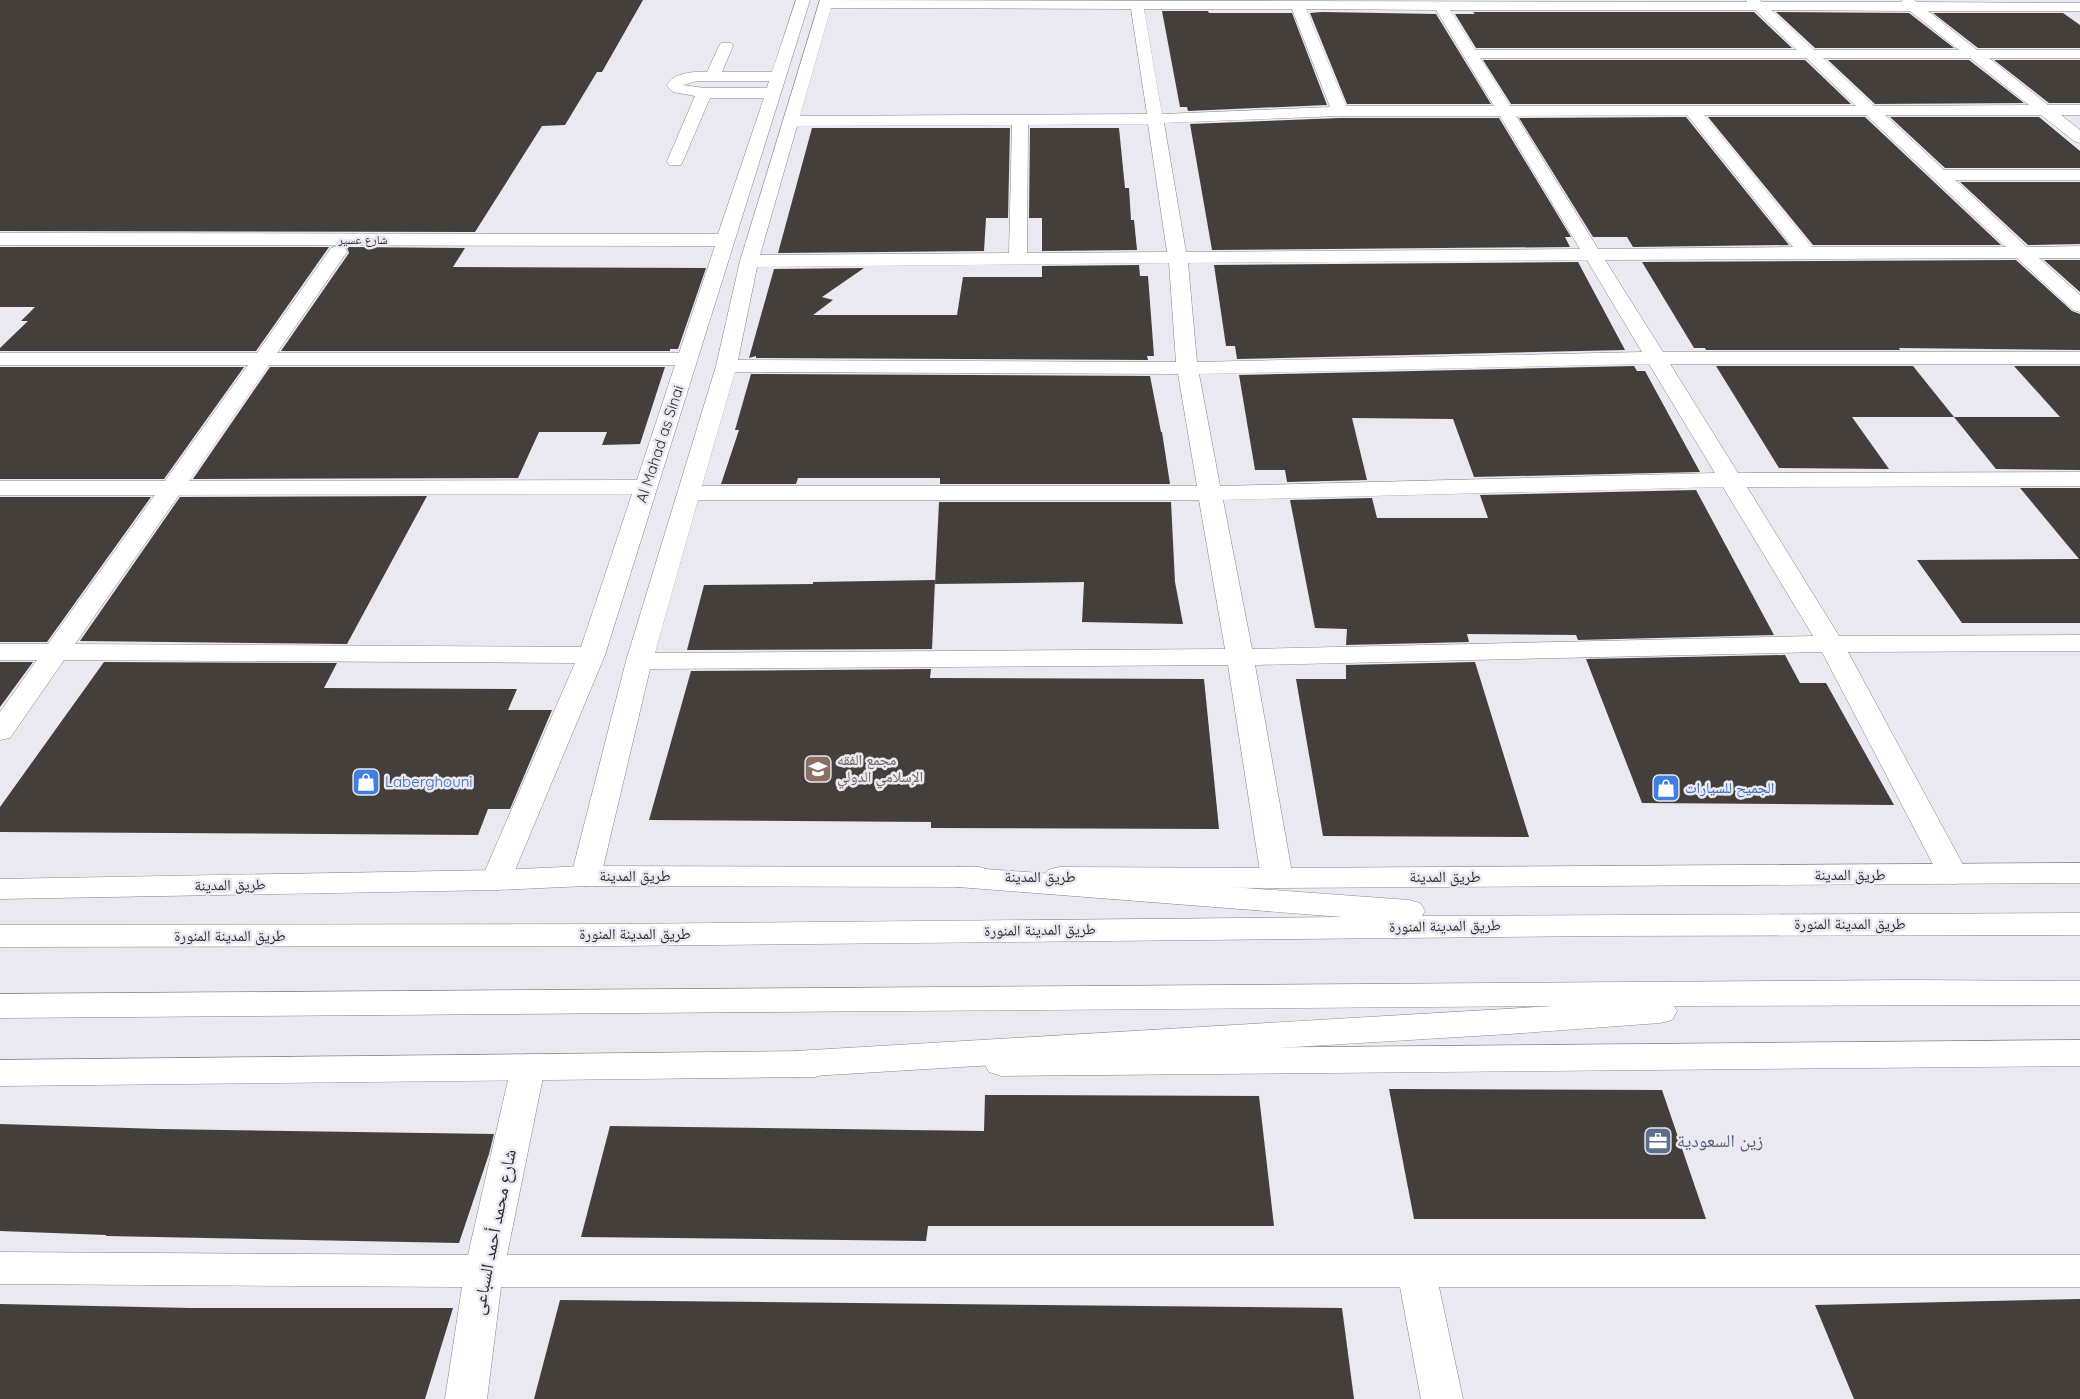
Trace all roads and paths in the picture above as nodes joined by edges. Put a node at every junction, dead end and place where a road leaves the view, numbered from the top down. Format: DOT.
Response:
graph roads {
  1 [pos="803,0"];
  2 [pos="826,2"];
  3 [pos="1137,3"];
  4 [pos="1439,3"];
  5 [pos="1755,3"];
  6 [pos="1909,3"];
  7 [pos="2059,4"];
  8 [pos="1297,5"];
  9 [pos="2080,7"];
  10 [pos="2080,17"];
  11 [pos="726,46"];
  12 [pos="1470,54"];
  13 [pos="1810,54"];
  14 [pos="1974,54"];
  15 [pos="2080,54"];
  16 [pos="712,76"];
  17 [pos="776,85"];
  18 [pos="704,92"];
  19 [pos="2046,110"];
  20 [pos="2080,110"];
  21 [pos="1340,111"];
  22 [pos="1505,111"];
  23 [pos="1692,111"];
  24 [pos="1871,111"];
  25 [pos="1157,119"];
  26 [pos="1020,120"];
  27 [pos="790,121"];
  28 [pos="2080,138"];
  29 [pos="675,161"];
  30 [pos="2080,175"];
  31 [pos="1940,176"];
  32 [pos="0,239"];
  33 [pos="723,246"];
  34 [pos="0,252"];
  35 [pos="338,252"];
  36 [pos="2023,252"];
  37 [pos="2080,252"];
  38 [pos="1807,253"];
  39 [pos="1592,254"];
  40 [pos="1018,259"];
  41 [pos="1178,259"];
  42 [pos="749,261"];
  43 [pos="2080,306"];
  44 [pos="1656,358"];
  45 [pos="2080,358"];
  46 [pos="0,359"];
  47 [pos="263,359"];
  48 [pos="688,359"];
  49 [pos="726,366"];
  50 [pos="1187,368"];
  51 [pos="2080,479"];
  52 [pos="1731,480"];
  53 [pos="646,487"];
  54 [pos="0,488"];
  55 [pos="172,488"];
  56 [pos="688,493"];
  57 [pos="1210,493"];
  58 [pos="2080,643"];
  59 [pos="1831,644"];
  60 [pos="0,652"];
  61 [pos="56,652"];
  62 [pos="592,655"];
  63 [pos="1240,656"];
  64 [pos="639,662"];
  65 [pos="0,732"];
  66 [pos="2080,873"];
  67 [pos="1954,874"];
  68 [pos="586,876"];
  69 [pos="958,877"];
  70 [pos="1277,878"];
  71 [pos="497,880"];
  72 [pos="0,889"];
  73 [pos="2080,924"];
  74 [pos="1598,925"];
  75 [pos="0,936"];
  76 [pos="1908,992"];
  77 [pos="2080,993"];
  78 [pos="0,1006"];
  79 [pos="2080,1053"];
  80 [pos="795,1064"];
  81 [pos="528,1067"];
  82 [pos="0,1073"];
  83 [pos="0,1268"];
  84 [pos="1416,1270"];
  85 [pos="484,1271"];
  86 [pos="2080,1271"];
  87 [pos="466,1399"];
  88 [pos="1442,1399"];
  1 -- 17 [label="main road, Al Mahad as Sinai"];
  2 -- 3 [label="main road"];
  2 -- 27 [label="main road"];
  3 -- 8 [label="main road"];
  3 -- 25 [label="main road"];
  4 -- 5 [label="main road"];
  4 -- 8 [label="main road"];
  4 -- 12 [label="main road"];
  5 -- 6 [label="main road"];
  5 -- 13 [label="main road"];
  6 -- 7 [label="main road"];
  6 -- 14 [label="main road"];
  7 -- 9 [label="main road"];
  7 -- 10 [label="main road"];
  8 -- 21 [label="main road"];
  11 -- 16 [label="main road"];
  12 -- 13 [label="main road"];
  12 -- 22 [label="main road"];
  13 -- 14 [label="main road"];
  13 -- 24 [label="main road"];
  14 -- 15 [label="main road"];
  14 -- 19 [label="main road"];
  16 -- 17 [label="main road"];
  16 -- 18 [label="main road"];
  17 -- 18 [label="main road"];
  17 -- 33 [label="main road, Al Mahad as Sinai"];
  18 -- 29 [label="main road"];
  19 -- 20 [label="main road"];
  19 -- 24 [label="main road"];
  19 -- 28 [label="main road"];
  21 -- 22 [label="main road"];
  21 -- 25 [label="main road"];
  22 -- 23 [label="main road"];
  22 -- 39 [label="main road"];
  23 -- 24 [label="main road"];
  23 -- 38 [label="main road"];
  24 -- 31 [label="main road"];
  25 -- 26 [label="main road"];
  25 -- 41 [label="main road"];
  26 -- 27 [label="main road"];
  26 -- 40 [label="main road"];
  27 -- 42 [label="main road"];
  30 -- 31 [label="main road"];
  31 -- 36 [label="main road"];
  32 -- 33 [label="main road, شارع عسير"];
  33 -- 35 [label="main road, شارع عسير"];
  33 -- 48 [label="main road, Al Mahad as Sinai"];
  34 -- 35 [label="main road, شارع عسير"];
  35 -- 47 [label="main road"];
  36 -- 37 [label="main road"];
  36 -- 38 [label="main road"];
  36 -- 43 [label="main road"];
  38 -- 39 [label="main road"];
  39 -- 41 [label="main road"];
  39 -- 44 [label="main road"];
  40 -- 41 [label="main road"];
  40 -- 42 [label="main road"];
  41 -- 50 [label="main road"];
  42 -- 49 [label="main road"];
  44 -- 45 [label="main road"];
  44 -- 50 [label="main road"];
  44 -- 52 [label="main road"];
  46 -- 47 [label="main road"];
  47 -- 48 [label="main road"];
  47 -- 55 [label="main road"];
  48 -- 53 [label="main road, Al Mahad as Sinai"];
  49 -- 50 [label="main road"];
  49 -- 56 [label="main road"];
  50 -- 57 [label="main road"];
  51 -- 52 [label="main road"];
  52 -- 57 [label="main road"];
  52 -- 59 [label="main road"];
  53 -- 55 [label="main road"];
  53 -- 62 [label="main road, Al Mahad as Sinai"];
  54 -- 55 [label="main road"];
  55 -- 61 [label="main road"];
  56 -- 57 [label="main road"];
  56 -- 64 [label="main road"];
  57 -- 63 [label="main road"];
  58 -- 59 [label="main road"];
  59 -- 63 [label="main road"];
  59 -- 67 [label="main road"];
  60 -- 61 [label="main road"];
  61 -- 62 [label="main road"];
  61 -- 65 [label="main road"];
  62 -- 71 [label="main road, Al Mahad as Sinai"];
  63 -- 64 [label="main road"];
  63 -- 70 [label="main road"];
  64 -- 68 [label="main road"];
  66 -- 67 [label="main road, طريق المدينة"];
  67 -- 70 [label="main road, طريق المدينة"];
  68 -- 69 [label="main road, طريق المدينة"];
  68 -- 71 [label="main road, طريق المدينة"];
  69 -- 70 [label="main road, طريق المدينة"];
  69 -- 74 [label="main road"];
  71 -- 72 [label="main road, طريق المدينة"];
  73 -- 74 [label="main road, طريق المدينة المنورة"];
  74 -- 75 [label="main road, طريق المدينة المنورة"];
  76 -- 77 [label="main road"];
  76 -- 78 [label="main road"];
  76 -- 80 [label="main road"];
  79 -- 80 [label="main road"];
  80 -- 81 [label="main road"];
  81 -- 82 [label="main road"];
  81 -- 85 [label="main road, شارع محمد أحمد السباعى"];
  83 -- 85 [label="main road"];
  84 -- 85 [label="main road"];
  84 -- 86 [label="main road"];
  84 -- 88 [label="main road"];
  85 -- 87 [label="main road, شارع محمد أحمد السباعى"];
}
